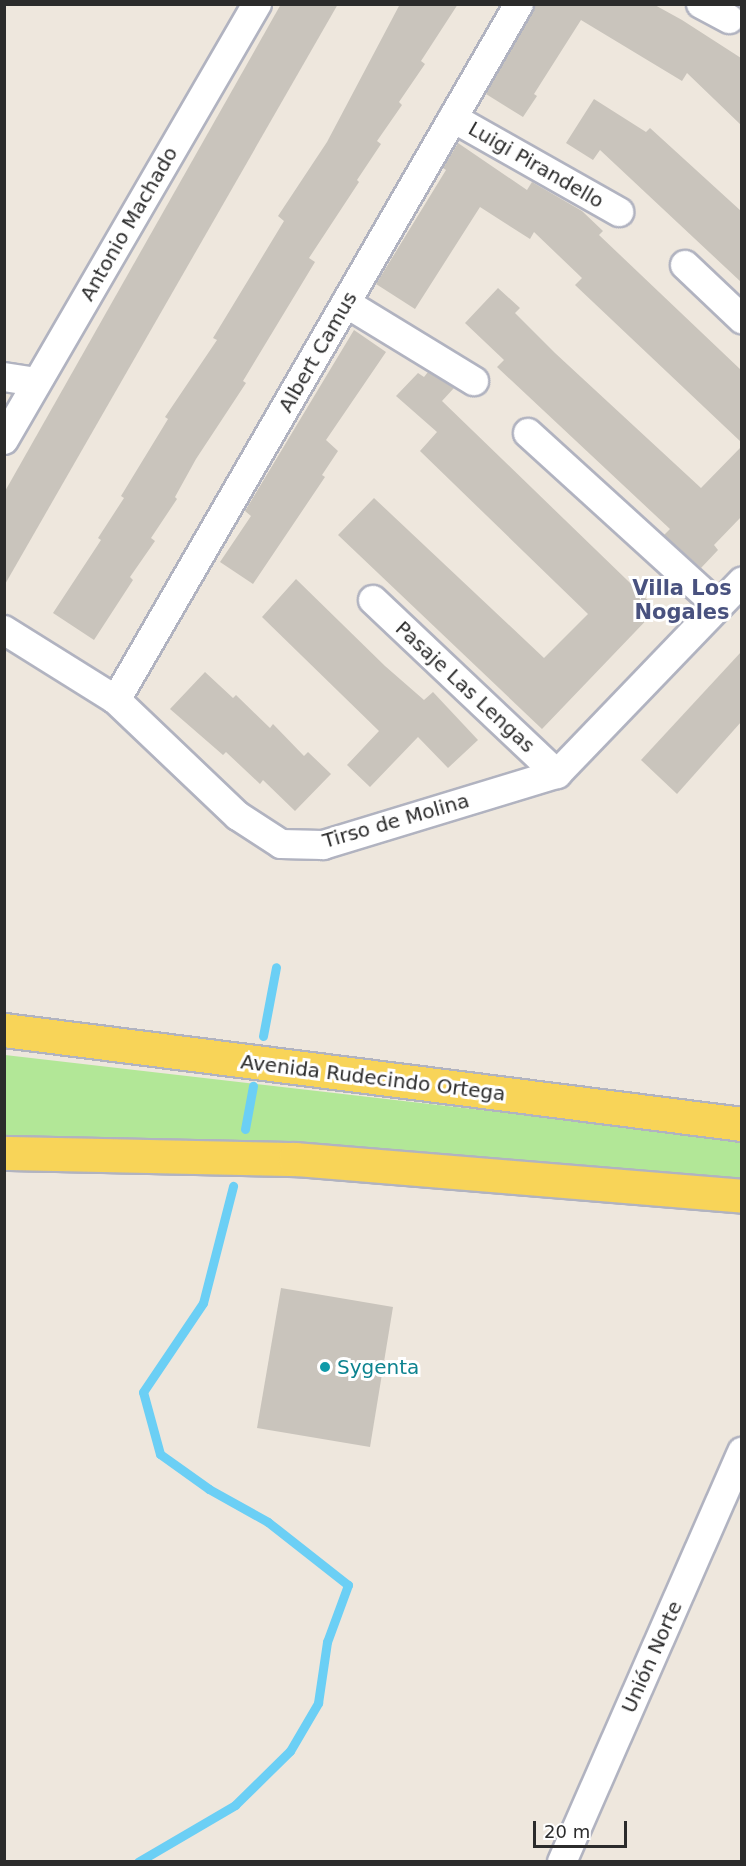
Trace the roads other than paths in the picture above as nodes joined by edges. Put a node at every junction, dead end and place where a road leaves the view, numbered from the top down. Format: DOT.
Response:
graph roads {
  1 [pos="242,4"];
  2 [pos="257,4"];
  3 [pos="519,4"];
  4 [pos="701,4"];
  5 [pos="729,20"];
  6 [pos="236,42"];
  7 [pos="453,118"];
  8 [pos="619,212"];
  9 [pos="685,265"];
  10 [pos="346,303"];
  11 [pos="741,318"];
  12 [pos="4,377"];
  13 [pos="474,381"];
  14 [pos="37,382"];
  15 [pos="528,433"];
  16 [pos="4,440"];
  17 [pos="741,582"];
  18 [pos="374,600"];
  19 [pos="718,606"];
  20 [pos="4,630"];
  21 [pos="116,700"];
  22 [pos="557,774"];
  23 [pos="4,1030"];
  24 [pos="741,1124"];
  25 [pos="4,1153"];
  26 [pos="741,1196"];
  27 [pos="741,1452"];
  28 [pos="562,1862"];
  1 -- 6 [label="street, Antonio Machado"];
  2 -- 6 [label="street"];
  3 -- 7 [label="street, Albert Camus"];
  4 -- 5 [label="street"];
  6 -- 14 [label="street, Antonio Machado"];
  7 -- 8 [label="street, Luigi Pirandello"];
  7 -- 10 [label="street, Albert Camus"];
  9 -- 11 [label="street"];
  10 -- 13 [label="street"];
  10 -- 21 [label="street, Albert Camus"];
  12 -- 14 [label="street"];
  14 -- 16 [label="street, Antonio Machado"];
  15 -- 19 [label="street"];
  17 -- 19 [label="street, Tirso de Molina"];
  18 -- 22 [label="street, Pasaje Las Lengas"];
  19 -- 22 [label="street, Tirso de Molina"];
  20 -- 21 [label="street, Tirso de Molina"];
  21 -- 22 [label="street, Tirso de Molina"];
  23 -- 24 [label="main road, Avenida Rudecindo Ortega"];
  25 -- 26 [label="main road"];
  27 -- 28 [label="street, Unión Norte"];
}
